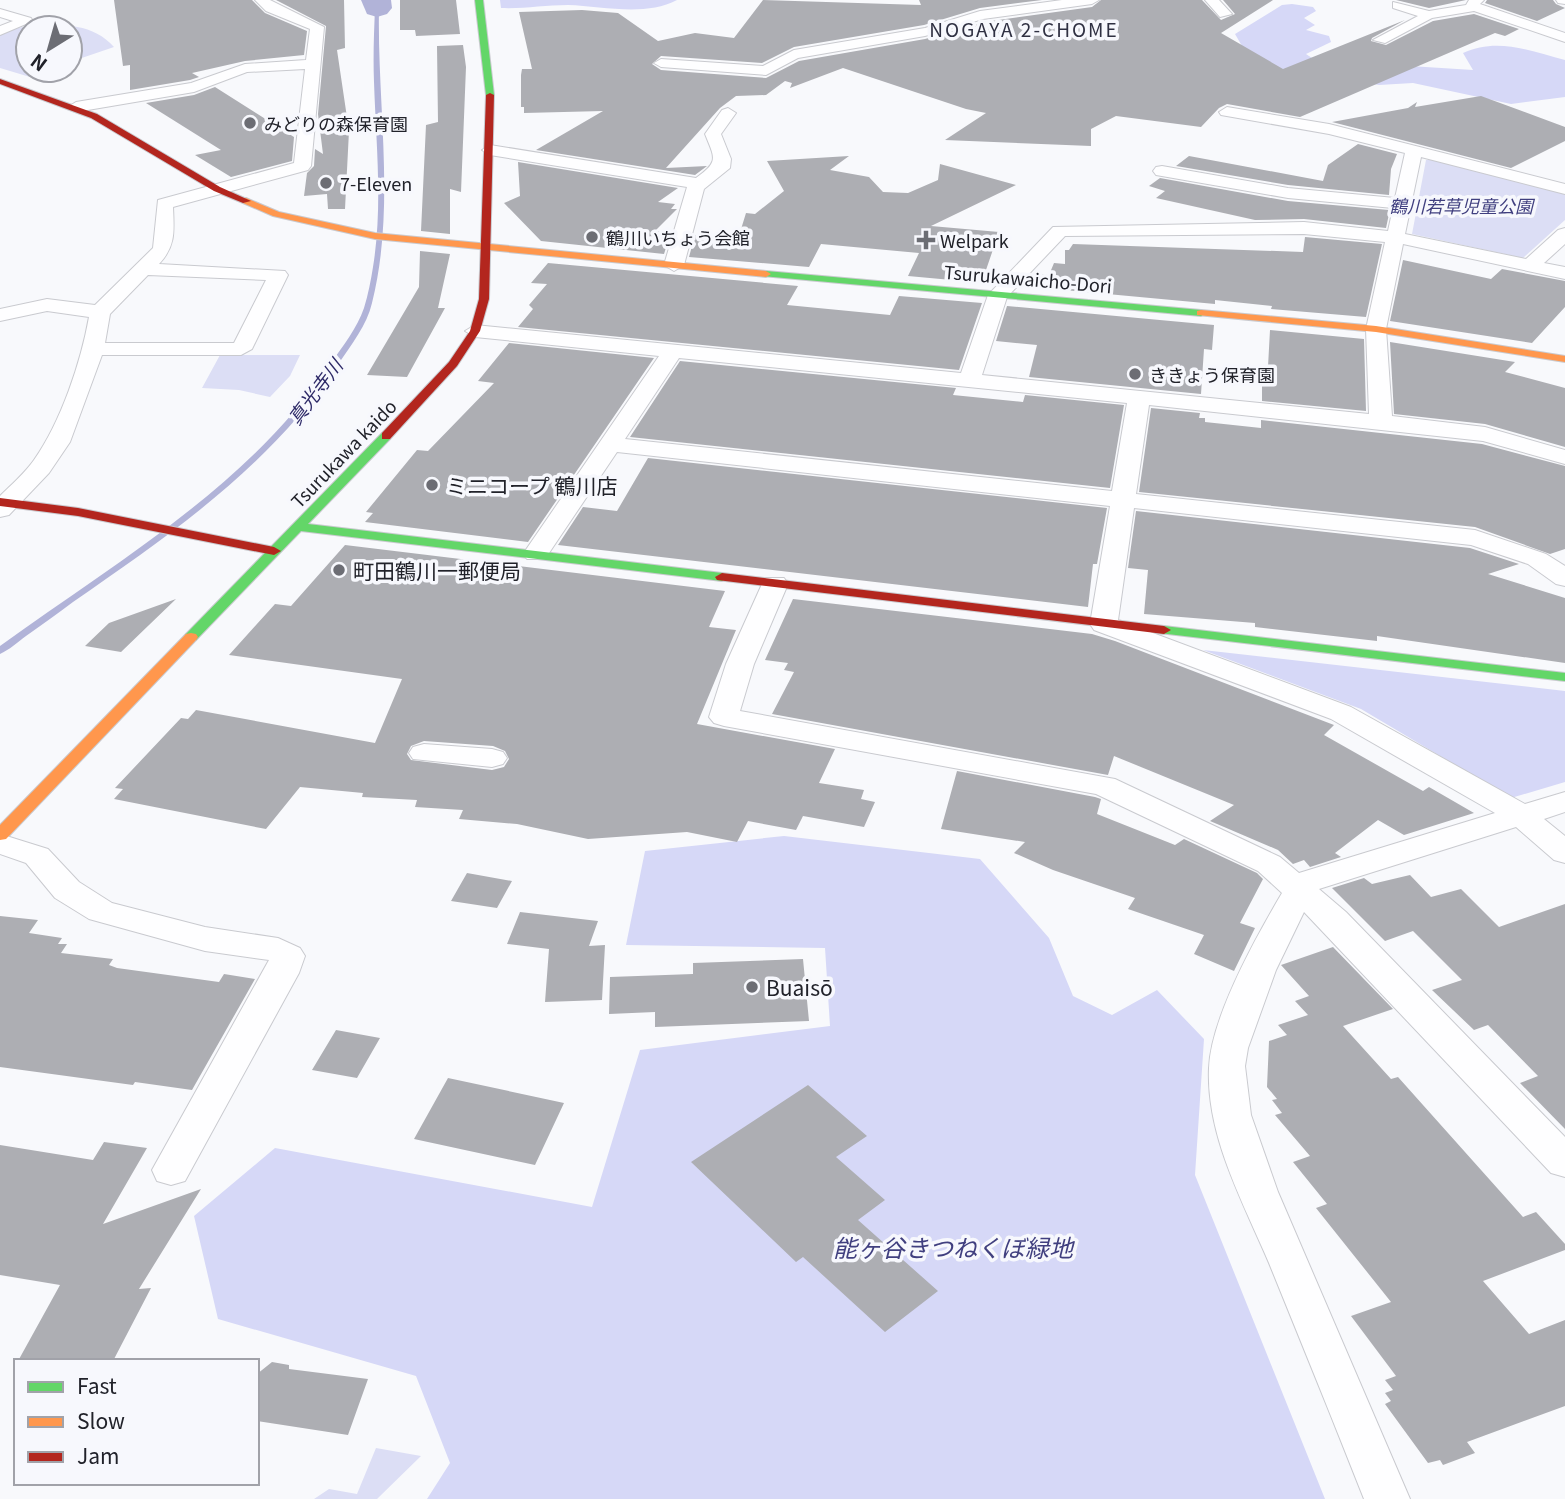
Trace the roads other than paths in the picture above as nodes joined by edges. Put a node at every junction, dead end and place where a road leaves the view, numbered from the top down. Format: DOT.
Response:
graph roads {
  1 [pos="262,0"];
  2 [pos="479,0"];
  3 [pos="1092,0"];
  4 [pos="1212,0"];
  5 [pos="1476,4"];
  6 [pos="1398,5"];
  7 [pos="0,13"];
  8 [pos="1225,14"];
  9 [pos="1428,15"];
  10 [pos="0,31"];
  11 [pos="1565,38"];
  12 [pos="1380,40"];
  13 [pos="661,63"];
  14 [pos="314,64"];
  15 [pos="0,81"];
  16 [pos="76,107"];
  17 [pos="1227,112"];
  18 [pos="728,113"];
  19 [pos="489,150"];
  20 [pos="1414,150"];
  21 [pos="1162,171"];
  22 [pos="698,184"];
  23 [pos="217,189"];
  24 [pos="1565,189"];
  25 [pos="1402,204"];
  26 [pos="1565,234"];
  27 [pos="1395,237"];
  28 [pos="485,248"];
  29 [pos="674,265"];
  30 [pos="1531,265"];
  31 [pos="142,269"];
  32 [pos="1565,273"];
  33 [pos="998,295"];
  34 [pos="100,312"];
  35 [pos="0,315"];
  36 [pos="1376,329"];
  37 [pos="475,331"];
  38 [pos="94,349"];
  39 [pos="672,352"];
  40 [pos="1565,359"];
  41 [pos="968,381"];
  42 [pos="1139,398"];
  43 [pos="1381,422"];
  44 [pos="610,444"];
  45 [pos="1565,457"];
  46 [pos="1121,500"];
  47 [pos="3,505"];
  48 [pos="298,527"];
  49 [pos="274,551"];
  50 [pos="536,554"];
  51 [pos="1565,578"];
  52 [pos="775,584"];
  53 [pos="1104,624"];
  54 [pos="1565,677"];
  55 [pos="424,753"];
  56 [pos="492,758"];
  57 [pos="1565,802"];
  58 [pos="1521,815"];
  59 [pos="0,835"];
  60 [pos="0,844"];
  61 [pos="1565,853"];
  62 [pos="1300,891"];
  63 [pos="1565,1162"];
  64 [pos="171,1170"];
  65 [pos="1387,1499"];
  1 -- 14 [label="street"];
  2 -- 19 [label="street, Tsurukawa kaido"];
  3 -- 13 [label="street"];
  4 -- 8 [label="street"];
  5 -- 9 [label="street"];
  5 -- 11 [label="street"];
  6 -- 9 [label="street"];
  7 -- 10 [label="street"];
  9 -- 12 [label="street"];
  14 -- 16 [label="street"];
  14 -- 23 [label="street"];
  15 -- 16 [label="street, Tsurukawaicho-Dori"];
  16 -- 23 [label="street, Tsurukawaicho-Dori"];
  17 -- 20 [label="street"];
  18 -- 22 [label="street"];
  19 -- 22 [label="street"];
  19 -- 28 [label="street, Tsurukawa kaido"];
  20 -- 24 [label="street"];
  20 -- 25 [label="street"];
  21 -- 25 [label="street"];
  22 -- 29 [label="street"];
  23 -- 28 [label="street, Tsurukawaicho-Dori"];
  23 -- 31 [label="street"];
  25 -- 27 [label="street"];
  26 -- 30 [label="street"];
  27 -- 30 [label="street"];
  27 -- 33 [label="street"];
  27 -- 36 [label="street"];
  28 -- 29 [label="street, Tsurukawaicho-Dori"];
  28 -- 37 [label="street, Tsurukawa kaido"];
  29 -- 33 [label="street, Tsurukawaicho-Dori"];
  30 -- 32 [label="street"];
  31 -- 34 [label="street"];
  31 -- 38 [label="street"];
  33 -- 36 [label="street, Tsurukawaicho-Dori"];
  33 -- 41 [label="street"];
  34 -- 35 [label="street"];
  34 -- 38 [label="street"];
  36 -- 40 [label="street, Tsurukawaicho-Dori"];
  36 -- 43 [label="street"];
  37 -- 39 [label="street"];
  37 -- 48 [label="street, Tsurukawa kaido"];
  38 -- 47 [label="street"];
  39 -- 41 [label="street"];
  39 -- 44 [label="street"];
  41 -- 42 [label="street"];
  42 -- 43 [label="street"];
  42 -- 46 [label="street"];
  43 -- 45 [label="street"];
  44 -- 46 [label="street"];
  44 -- 50 [label="street"];
  46 -- 51 [label="street"];
  46 -- 53 [label="street"];
  47 -- 49 [label="street"];
  48 -- 49 [label="street, Tsurukawa kaido"];
  48 -- 50 [label="street"];
  49 -- 59 [label="street, Tsurukawa kaido"];
  50 -- 52 [label="street"];
  52 -- 53 [label="street"];
  52 -- 62 [label="street"];
  53 -- 54 [label="street"];
  53 -- 58 [label="street"];
  55 -- 56 [label="street"];
  57 -- 58 [label="street"];
  58 -- 61 [label="street"];
  58 -- 62 [label="street"];
  60 -- 64 [label="street"];
  62 -- 63 [label="street"];
  62 -- 65 [label="street"];
}
